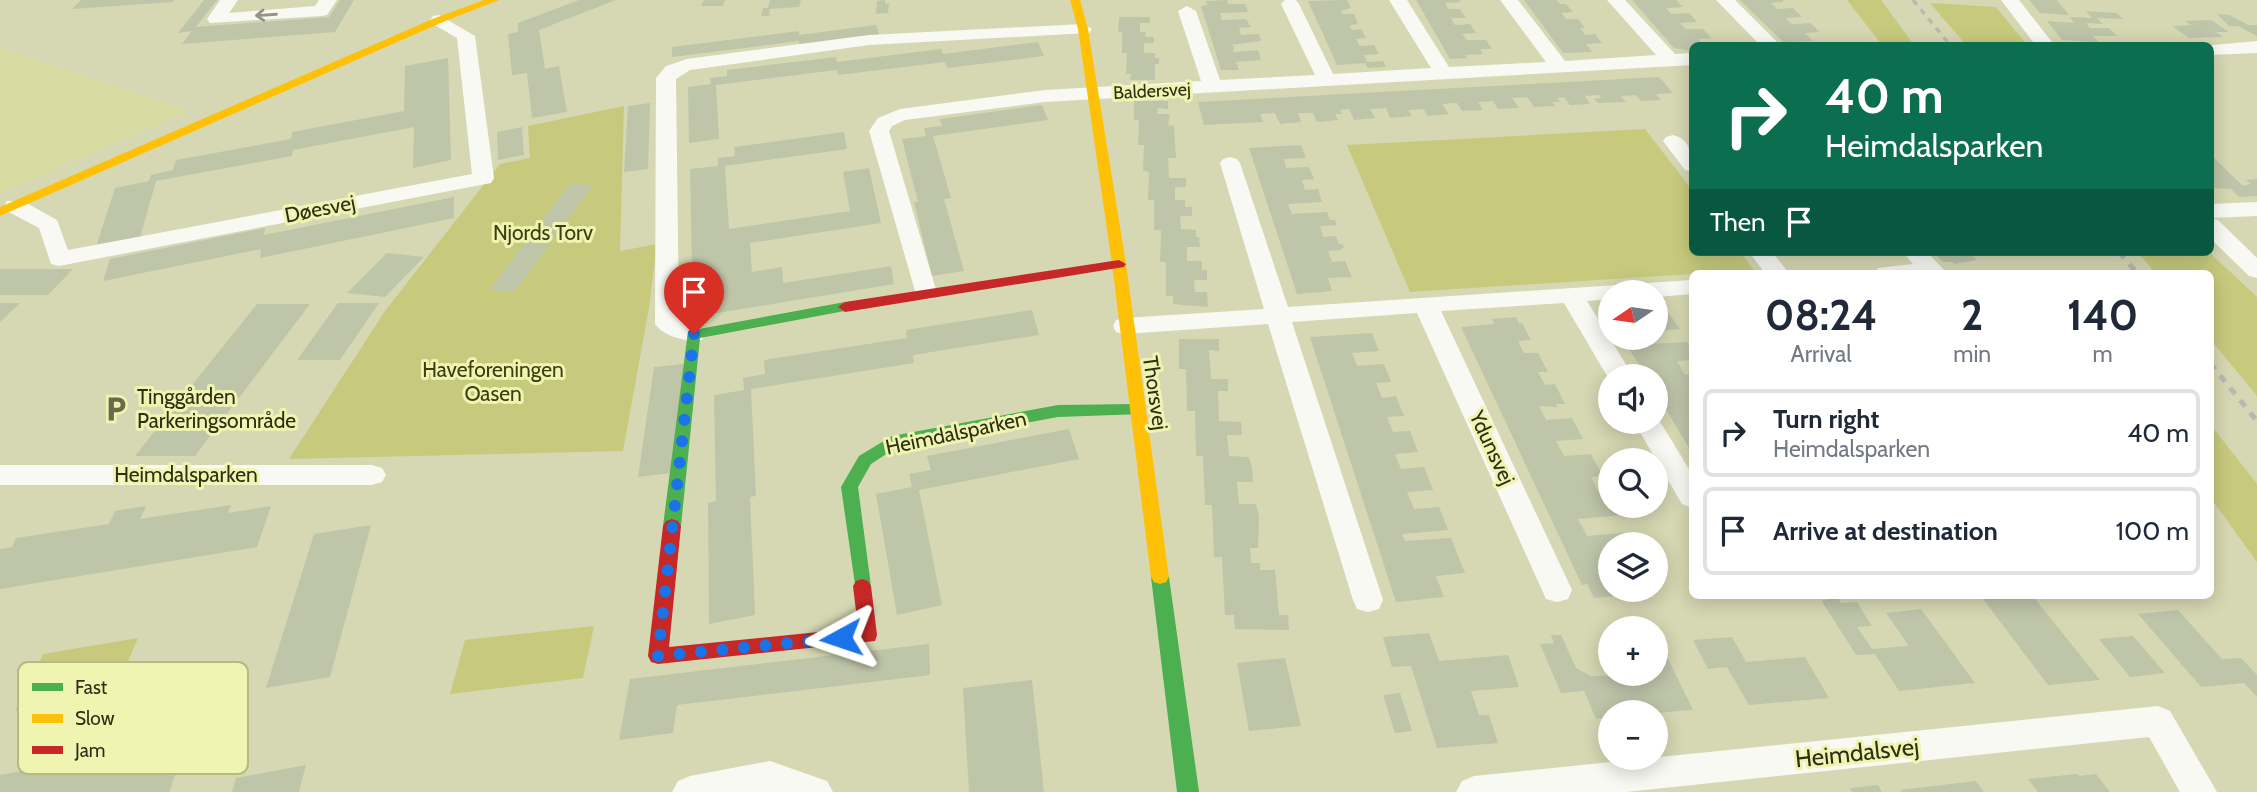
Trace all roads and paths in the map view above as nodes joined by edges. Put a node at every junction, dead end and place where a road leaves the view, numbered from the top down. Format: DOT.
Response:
graph roads {
  1 [pos="229,0"];
  2 [pos="328,0"];
  3 [pos="494,0"];
  4 [pos="1075,0"];
  5 [pos="1398,0"];
  6 [pos="1508,0"];
  7 [pos="1616,0"];
  8 [pos="1725,0"];
  9 [pos="2010,0"];
  10 [pos="1290,5"];
  11 [pos="1187,11"];
  12 [pos="439,20"];
  13 [pos="1083,29"];
  14 [pos="1768,42"];
  15 [pos="2043,42"];
  16 [pos="2257,47"];
  17 [pos="2214,49"];
  18 [pos="1689,59"];
  19 [pos="1670,60"];
  20 [pos="1560,67"];
  21 [pos="1444,74"];
  22 [pos="1327,81"];
  23 [pos="1213,88"];
  24 [pos="1091,94"];
  25 [pos="1673,141"];
  26 [pos="1689,162"];
  27 [pos="1230,163"];
  28 [pos="7,209"];
  29 [pos="2257,209"];
  30 [pos="2214,211"];
  31 [pos="2214,229"];
  32 [pos="1763,256"];
  33 [pos="1918,256"];
  34 [pos="1119,264"];
  35 [pos="1775,270"];
  36 [pos="1932,270"];
  37 [pos="2257,271"];
  38 [pos="1689,287"];
  39 [pos="1668,288"];
  40 [pos="925,293"];
  41 [pos="1598,293"];
  42 [pos="1571,295"];
  43 [pos="1426,306"];
  44 [pos="1279,316"];
  45 [pos="1125,326"];
  46 [pos="694,334"];
  47 [pos="1613,364"];
  48 [pos="1136,410"];
  49 [pos="1654,434"];
  50 [pos="0,475"];
  51 [pos="372,475"];
  52 [pos="1689,492"];
  53 [pos="1557,590"];
  54 [pos="1368,600"];
  55 [pos="690,792"];
  56 [pos="815,792"];
  57 [pos="1188,792"];
  58 [pos="1474,792"];
  59 [pos="2199,792"];
  2 -- 1 [label="street, one-way"];
  3 -- 12 [label="street, Døesvej"];
  4 -- 13 [label="street, Thorsvej"];
  5 -- 21 [label="street"];
  6 -- 20 [label="street"];
  7 -- 19 [label="street"];
  8 -- 14 [label="street"];
  9 -- 15 [label="street"];
  10 -- 22 [label="street"];
  11 -- 23 [label="street, Baldersvej"];
  12 -- 28 [label="street, Døesvej"];
  12 -- 28 [label="street, Døesvej"];
  13 -- 24 [label="street, Thorsvej"];
  13 -- 46 [label="street"];
  16 -- 17 [label="street"];
  18 -- 19 [label="street, Baldersvej"];
  19 -- 20 [label="street, Baldersvej"];
  20 -- 21 [label="street, Baldersvej"];
  21 -- 22 [label="street, Baldersvej"];
  22 -- 23 [label="street, Baldersvej"];
  23 -- 24 [label="street, Baldersvej"];
  24 -- 34 [label="street, Thorsvej"];
  24 -- 40 [label="street"];
  25 -- 26 [label="street"];
  27 -- 44 [label="street"];
  29 -- 30 [label="street"];
  31 -- 37 [label="street"];
  32 -- 35 [label="street"];
  33 -- 36 [label="street"];
  34 -- 40 [label="street"];
  34 -- 45 [label="street, Thorsvej"];
  38 -- 39 [label="street"];
  40 -- 46 [label="street"];
  41 -- 42 [label="street"];
  42 -- 43 [label="street"];
  42 -- 47 [label="street"];
  43 -- 44 [label="street"];
  43 -- 53 [label="street, Ydunsvej"];
  44 -- 45 [label="street"];
  44 -- 54 [label="street"];
  45 -- 48 [label="street, Thorsvej"];
  46 -- 48 [label="street, Heimdalsparken"];
  48 -- 57 [label="street, Thorsvej"];
  49 -- 52 [label="street"];
  50 -- 51 [label="street, Heimdalsparken"];
  55 -- 56 [label="street"];
  58 -- 59 [label="street, Heimdalsvej"];
}
